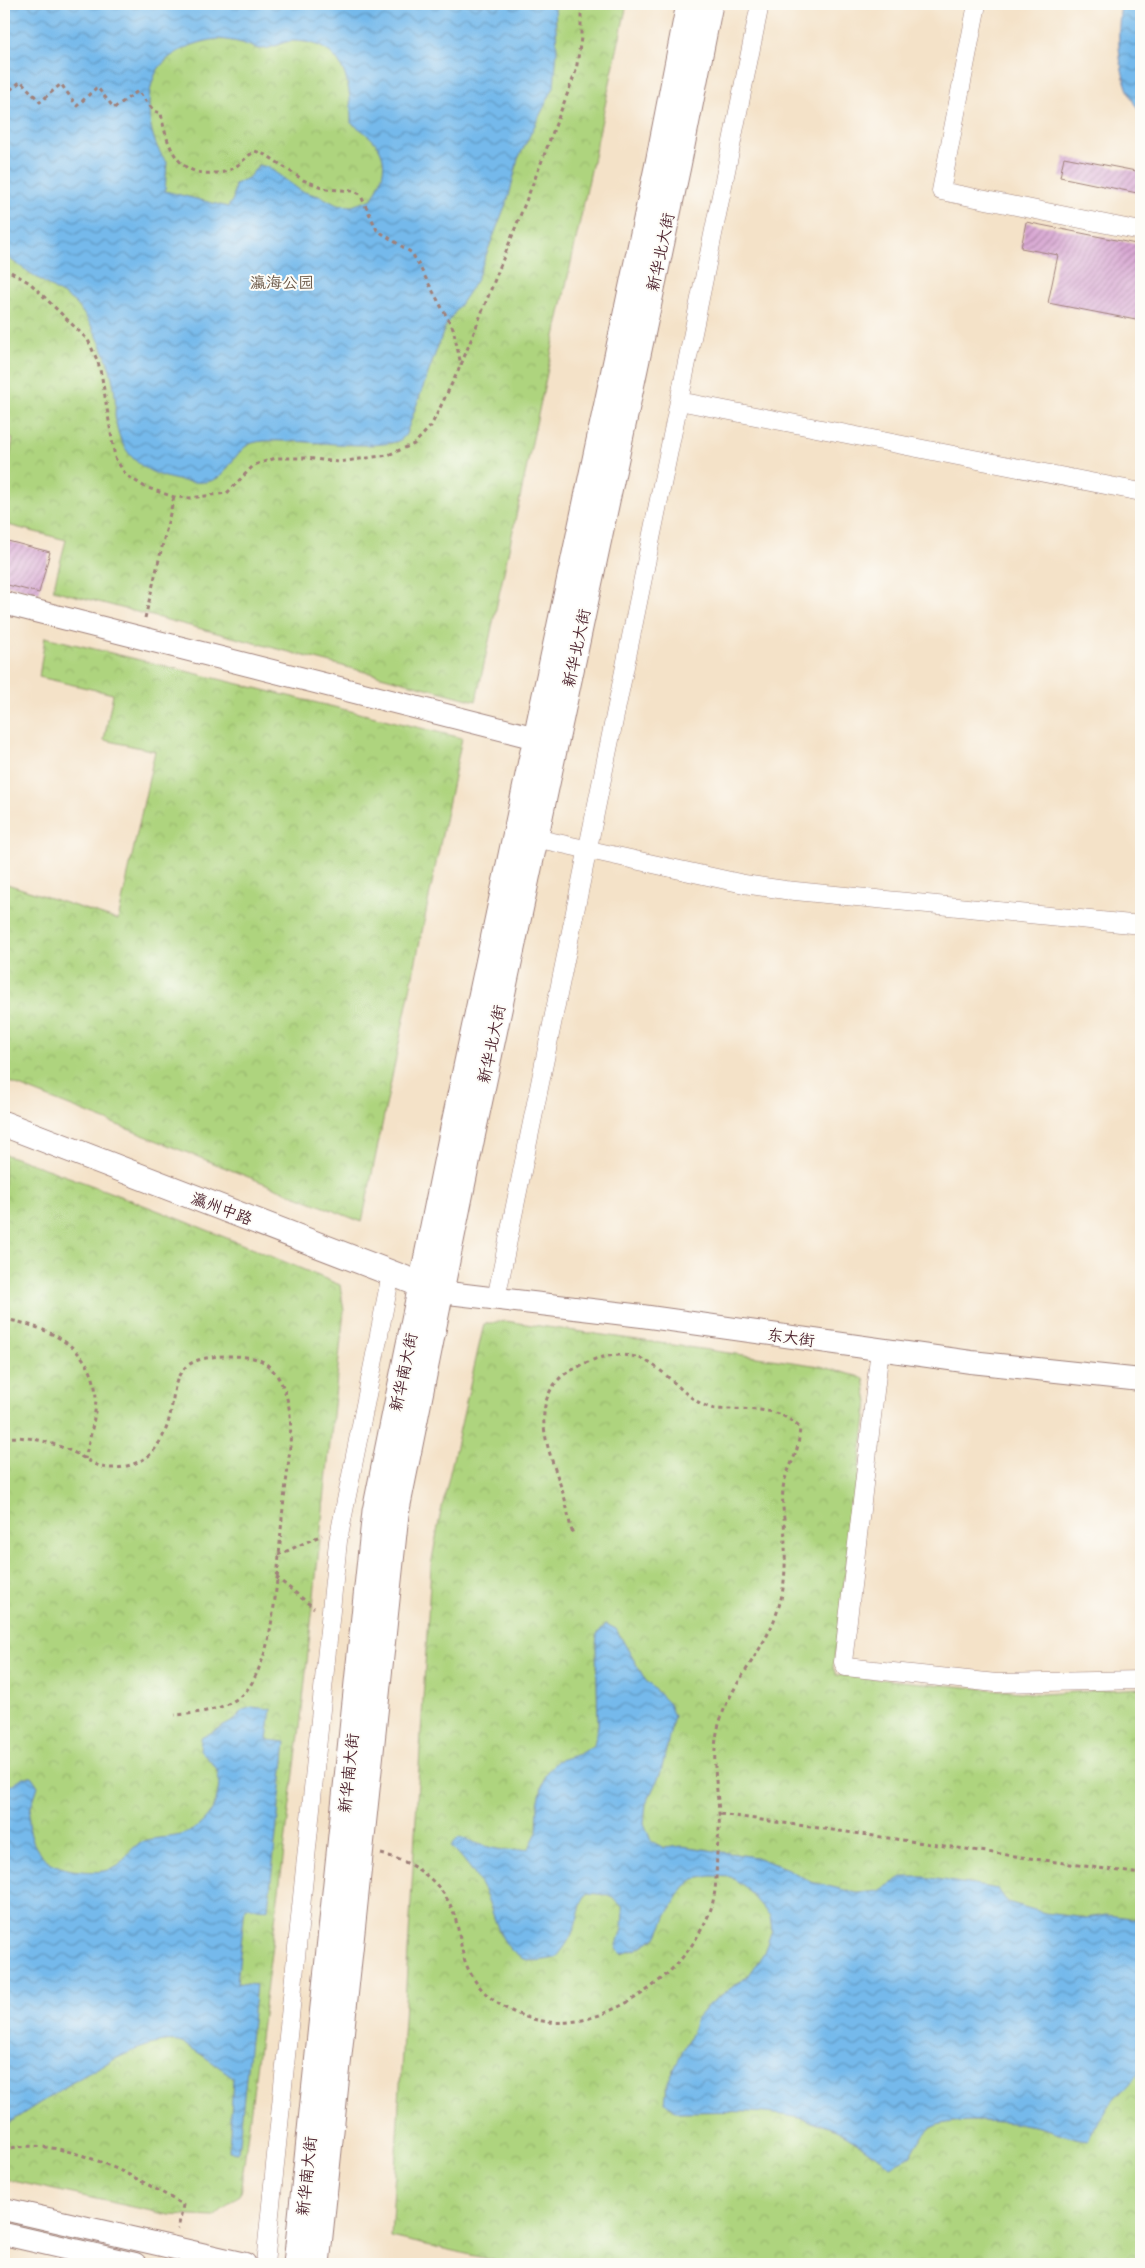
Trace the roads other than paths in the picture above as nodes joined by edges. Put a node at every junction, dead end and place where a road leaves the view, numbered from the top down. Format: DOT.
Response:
graph roads {
  1 [pos="689,4"];
  2 [pos="710,4"];
  3 [pos="760,4"];
  4 [pos="977,4"];
  5 [pos="1141,231"];
  6 [pos="679,401"];
  7 [pos="1141,492"];
  8 [pos="4,603"];
  9 [pos="536,738"];
  10 [pos="535,838"];
  11 [pos="588,849"];
  12 [pos="1141,925"];
  13 [pos="4,1124"];
  14 [pos="392,1274"];
  15 [pos="430,1288"];
  16 [pos="496,1299"];
  17 [pos="880,1350"];
  18 [pos="1141,1380"];
  19 [pos="1141,1680"];
  20 [pos="4,2209"];
  21 [pos="4,2234"];
  22 [pos="135,2264"];
  23 [pos="245,2264"];
  24 [pos="265,2264"];
  25 [pos="296,2264"];
  26 [pos="317,2264"];
  1 -- 9 [label="main road, 新华北大街"];
  2 -- 10 [label="main road, 新华北大街"];
  3 -- 6 [label="street"];
  4 -- 5 [label="street"];
  6 -- 7 [label="street"];
  6 -- 11 [label="street"];
  8 -- 9 [label="street"];
  9 -- 15 [label="main road, 新华北大街"];
  10 -- 11 [label="street"];
  10 -- 15 [label="main road, 新华北大街"];
  11 -- 12 [label="street"];
  11 -- 16 [label="street"];
  13 -- 14 [label="main road, 瀛州中路"];
  14 -- 15 [label="main road, 瀛州中路"];
  14 -- 24 [label="street"];
  15 -- 16 [label="street, 东大街"];
  15 -- 25 [label="main road, 新华南大街"];
  15 -- 26 [label="main road, 新华南大街"];
  16 -- 17 [label="street, 东大街"];
  17 -- 18 [label="street, 东大街"];
  17 -- 19 [label="street"];
  20 -- 23 [label="street"];
  21 -- 22 [label="street"];
}
